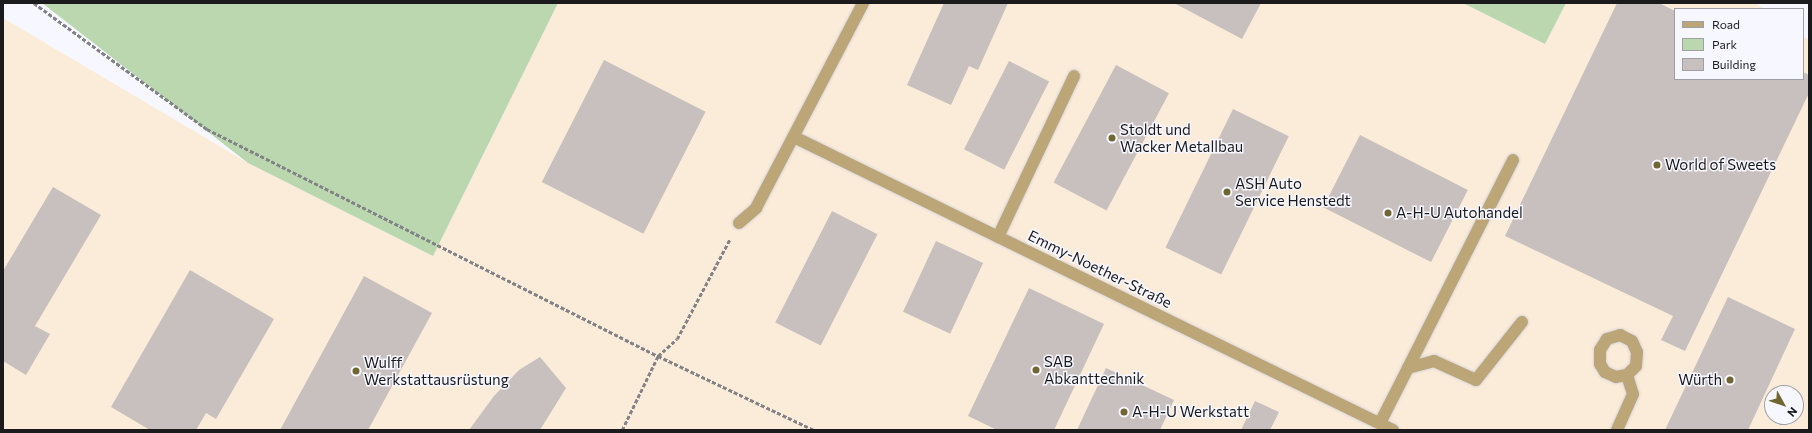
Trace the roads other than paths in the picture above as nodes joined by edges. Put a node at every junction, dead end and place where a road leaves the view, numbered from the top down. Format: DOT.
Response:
graph roads {
  1 [pos="863,3"];
  2 [pos="1074,76"];
  3 [pos="794,137"];
  4 [pos="1513,160"];
  5 [pos="739,223"];
  6 [pos="998,237"];
  7 [pos="1522,322"];
  8 [pos="1408,368"];
  9 [pos="1627,375"];
  10 [pos="1380,423"];
  11 [pos="1393,430"];
  12 [pos="1617,430"];
  1 -- 3 [label="street"];
  2 -- 6 [label="street"];
  3 -- 5 [label="street"];
  3 -- 6 [label="street, Emmy-Noether-Straße"];
  4 -- 8 [label="street"];
  6 -- 10 [label="street, Emmy-Noether-Straße"];
  7 -- 8 [label="street"];
  8 -- 10 [label="street"];
  9 -- 12 [label="street"];
  10 -- 11 [label="street, Emmy-Noether-Straße"];
}
